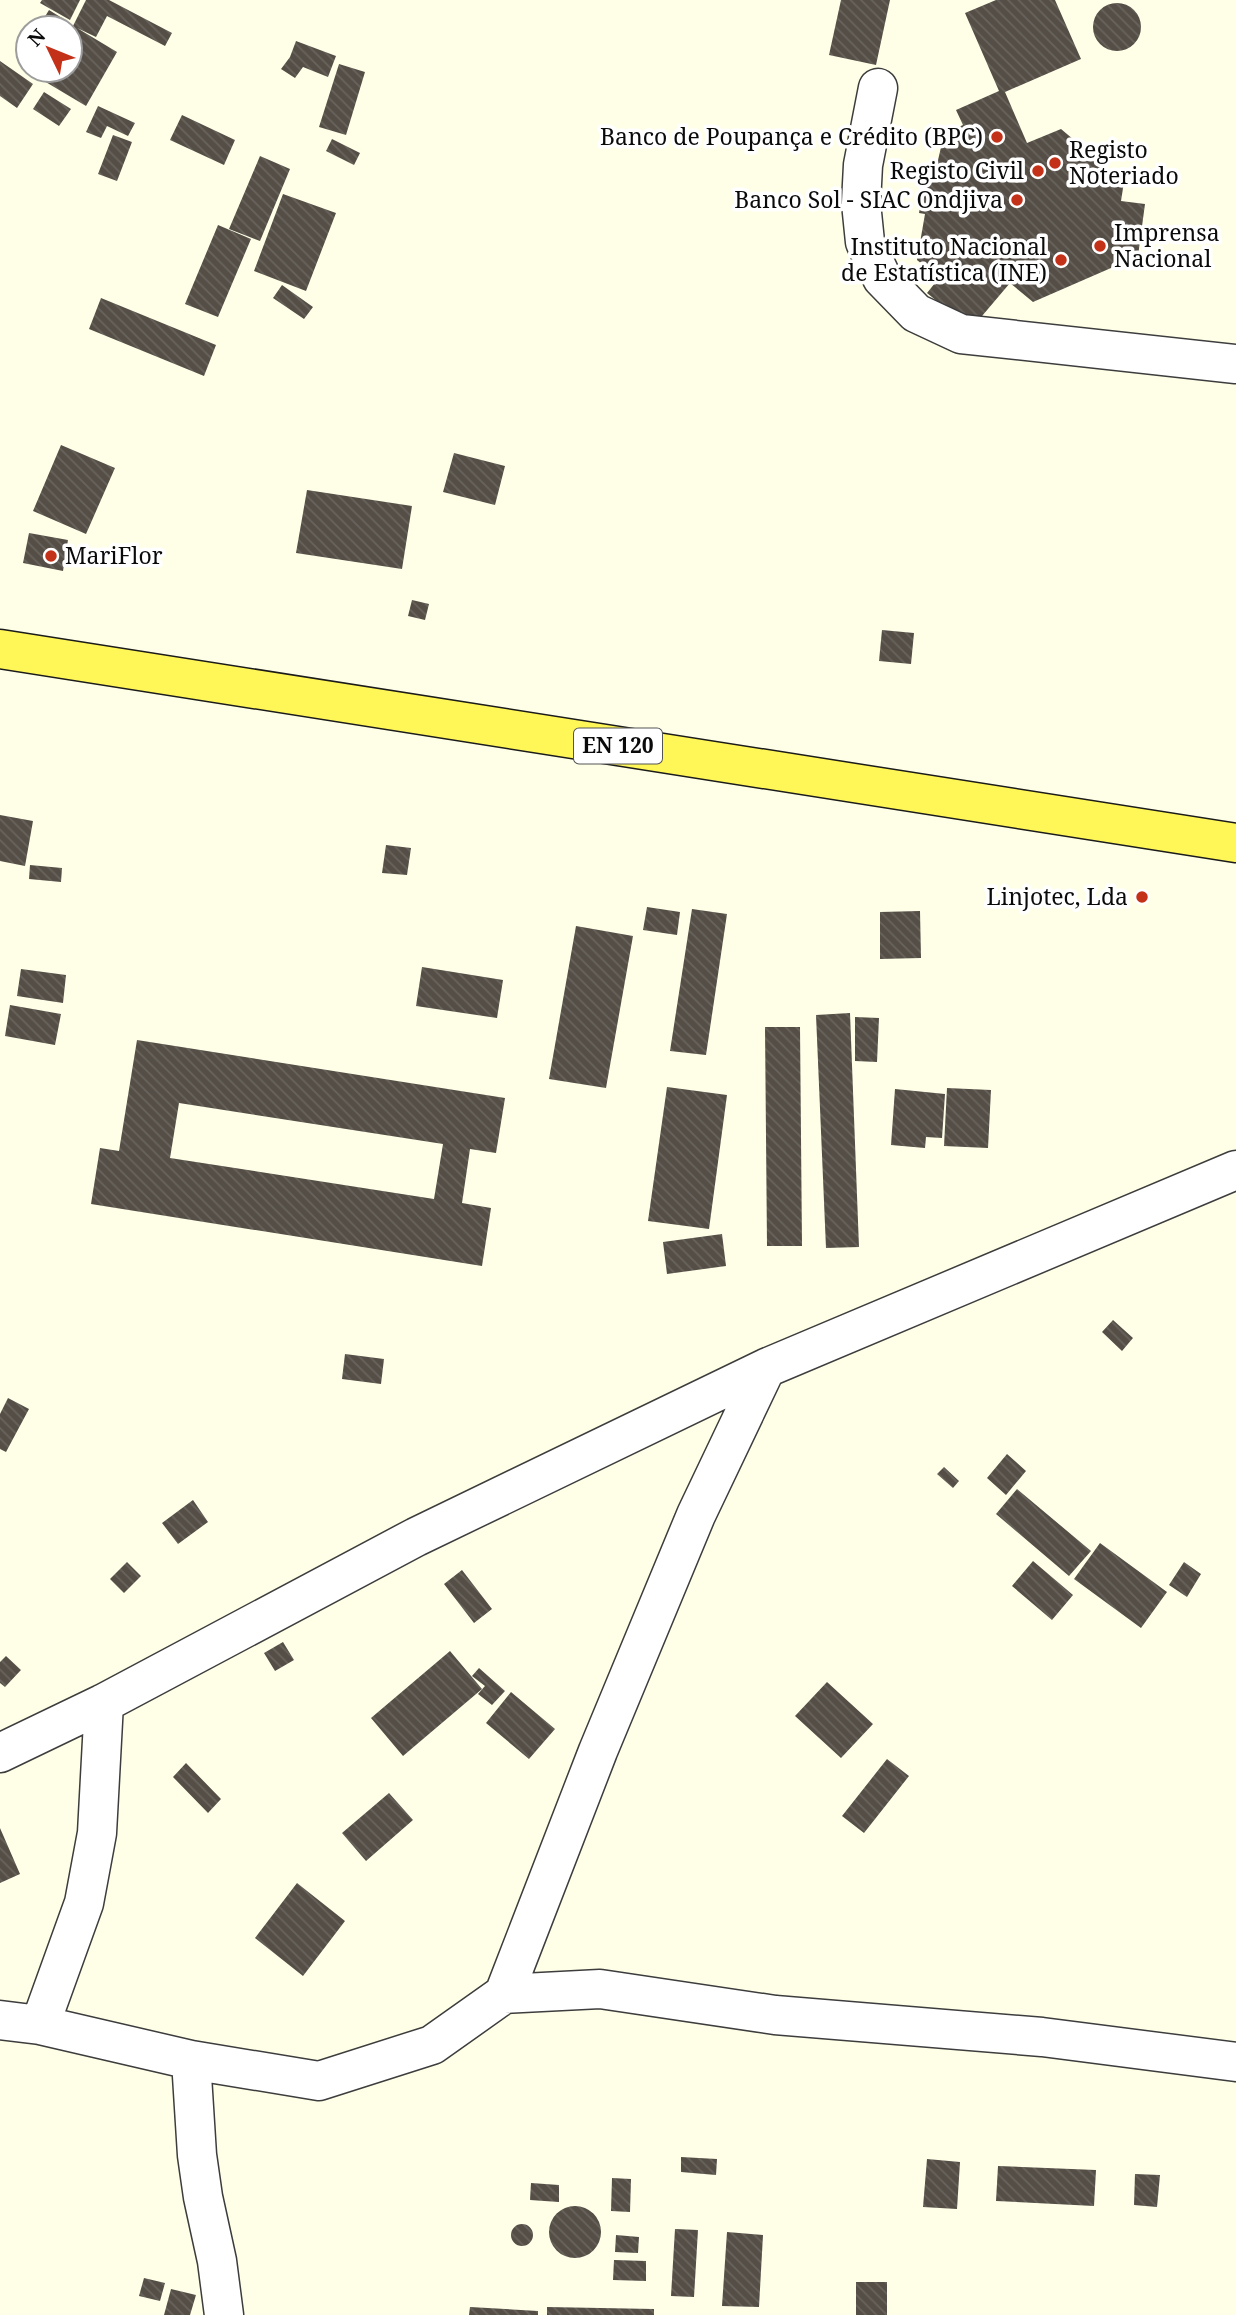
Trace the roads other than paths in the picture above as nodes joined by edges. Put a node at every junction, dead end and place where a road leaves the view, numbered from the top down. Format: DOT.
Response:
graph roads {
  1 [pos="878,88"];
  2 [pos="1236,364"];
  3 [pos="0,649"];
  4 [pos="1236,843"];
  5 [pos="1236,1170"];
  6 [pos="765,1368"];
  7 [pos="104,1703"];
  8 [pos="0,1753"];
  9 [pos="504,1994"];
  10 [pos="0,2020"];
  11 [pos="40,2025"];
  12 [pos="191,2060"];
  13 [pos="1236,2062"];
  14 [pos="224,2315"];
  1 -- 2 [label="street"];
  3 -- 4 [label="main road, EN 120"];
  5 -- 6 [label="street"];
  6 -- 7 [label="street"];
  6 -- 9 [label="street"];
  7 -- 8 [label="street"];
  7 -- 11 [label="street"];
  9 -- 12 [label="street"];
  9 -- 13 [label="street"];
  10 -- 11 [label="street"];
  11 -- 12 [label="street"];
  12 -- 14 [label="street"];
}
